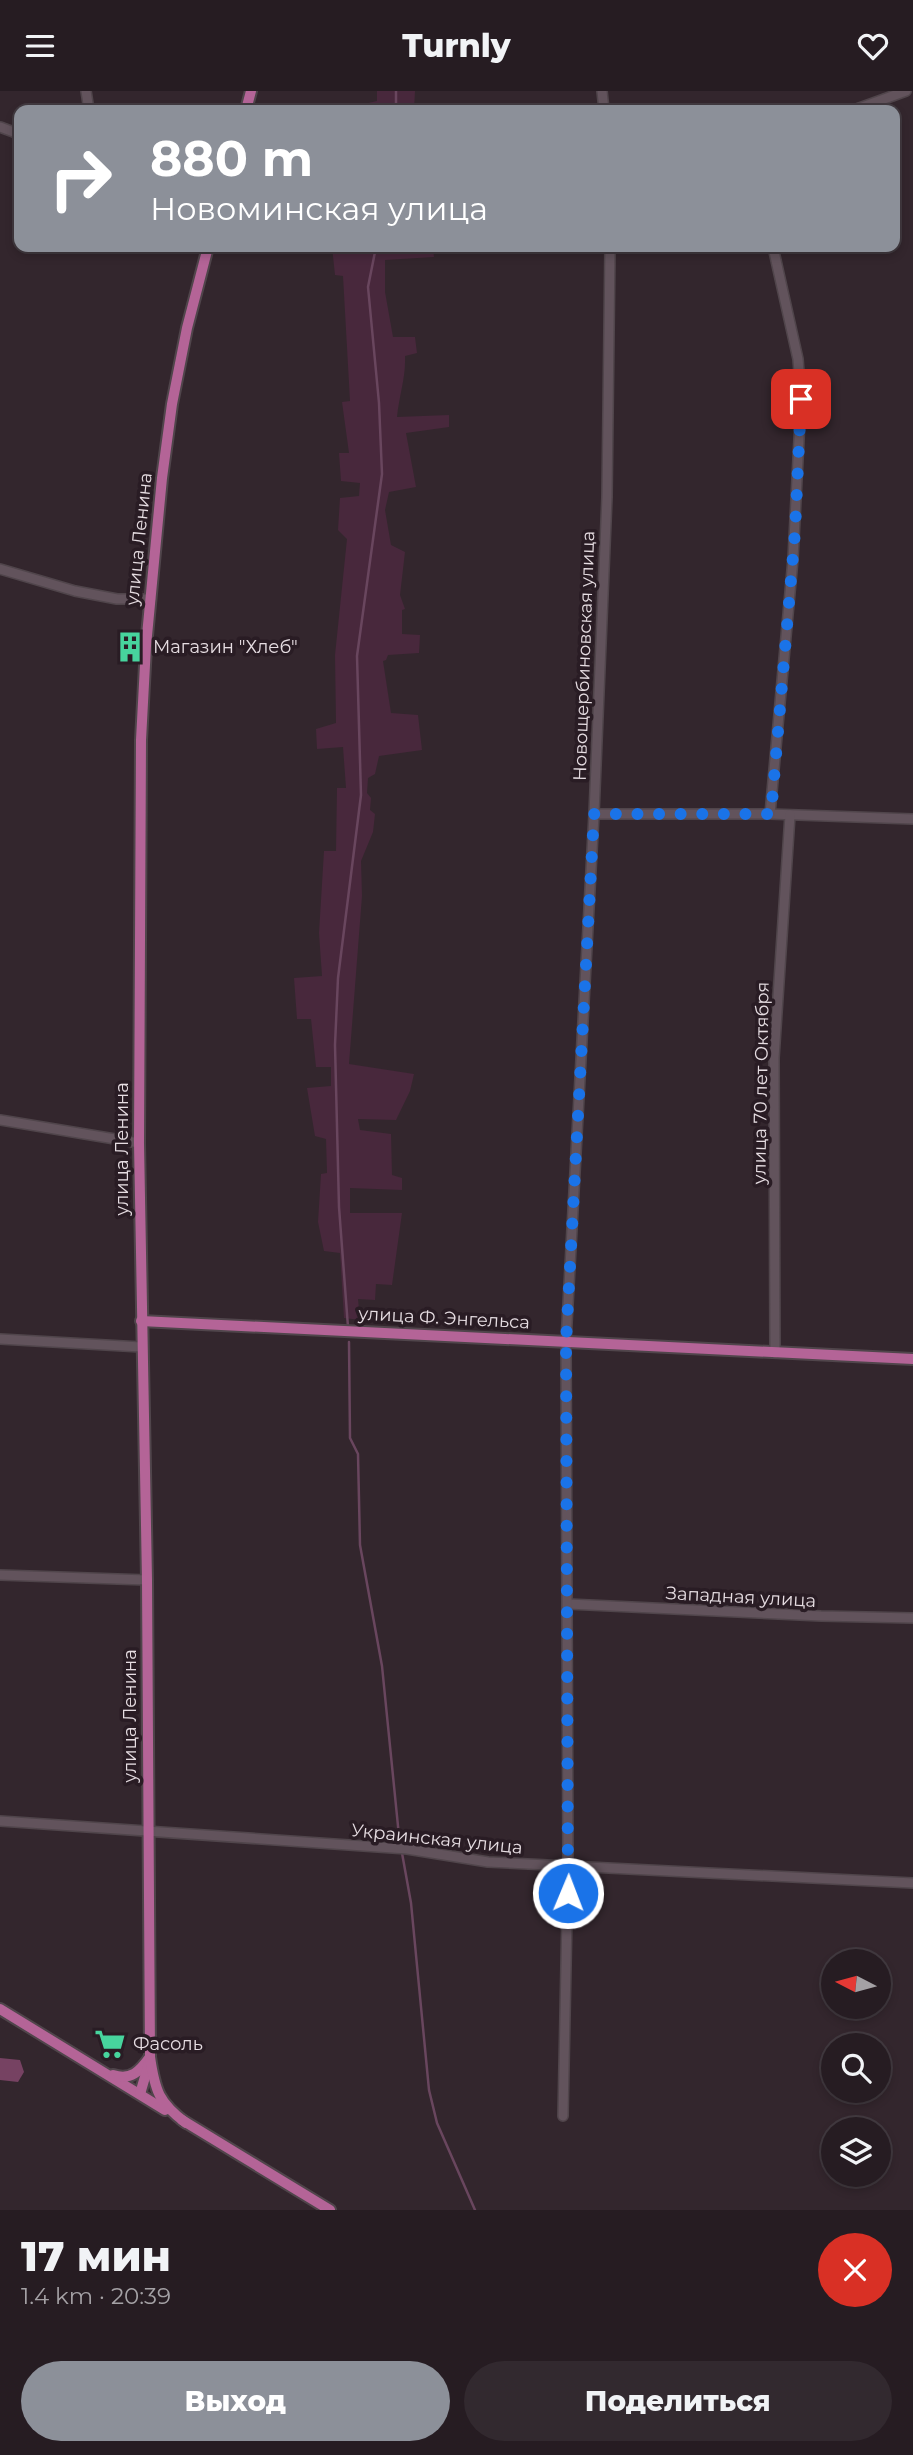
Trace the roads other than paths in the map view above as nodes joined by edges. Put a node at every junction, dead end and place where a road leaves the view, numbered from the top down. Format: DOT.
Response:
graph roads {
  1 [pos="906,91"];
  2 [pos="868,105"];
  3 [pos="207,252"];
  4 [pos="610,252"];
  5 [pos="773,252"];
  6 [pos="0,569"];
  7 [pos="151,599"];
  8 [pos="594,814"];
  9 [pos="771,814"];
  10 [pos="790,815"];
  11 [pos="913,819"];
  12 [pos="0,1120"];
  13 [pos="139,1143"];
  14 [pos="141,1321"];
  15 [pos="0,1339"];
  16 [pos="566,1342"];
  17 [pos="141,1346"];
  18 [pos="775,1353"];
  19 [pos="913,1359"];
  20 [pos="0,1575"];
  21 [pos="146,1580"];
  22 [pos="568,1604"];
  23 [pos="913,1618"];
  24 [pos="0,1821"];
  25 [pos="148,1831"];
  26 [pos="568,1865"];
  27 [pos="913,1883"];
  28 [pos="0,2010"];
  29 [pos="150,2057"];
  30 [pos="102,2071"];
  31 [pos="141,2094"];
  32 [pos="563,2116"];
  33 [pos="186,2123"];
  34 [pos="330,2210"];
  1 -- 2 [label="street"];
  3 -- 7 [label="main road, улица Ленина"];
  4 -- 8 [label="street, Новощербиновская улица"];
  5 -- 9 [label="street"];
  6 -- 7 [label="street"];
  7 -- 13 [label="main road, улица Ленина"];
  8 -- 9 [label="street"];
  8 -- 16 [label="street, Новощербиновская улица"];
  9 -- 10 [label="street"];
  10 -- 11 [label="street"];
  10 -- 18 [label="street, улица 70 лет Октября"];
  12 -- 13 [label="street"];
  13 -- 14 [label="main road, улица Ленина"];
  14 -- 16 [label="main road, улица Ф. Энгельса"];
  14 -- 17 [label="main road, улица Ленина"];
  15 -- 17 [label="street"];
  16 -- 18 [label="main road, улица Ф. Энгельса"];
  16 -- 22 [label="street, Новощербиновская улица"];
  17 -- 21 [label="main road, улица Ленина"];
  18 -- 19 [label="main road, улица Ф. Энгельса"];
  20 -- 21 [label="street"];
  21 -- 25 [label="main road, улица Ленина"];
  22 -- 23 [label="street, Западная улица"];
  22 -- 26 [label="street, Новощербиновская улица"];
  24 -- 25 [label="street, Украинская улица"];
  25 -- 26 [label="street, Украинская улица"];
  25 -- 29 [label="main road, улица Ленина"];
  26 -- 27 [label="street, Украинская улица"];
  26 -- 32 [label="street, Новощербиновская улица"];
  28 -- 30 [label="main road"];
  29 -- 30 [label="main road"];
  29 -- 31 [label="main road"];
  29 -- 33 [label="main road"];
  30 -- 31 [label="main road"];
  31 -- 33 [label="main road"];
  33 -- 34 [label="main road"];
}
